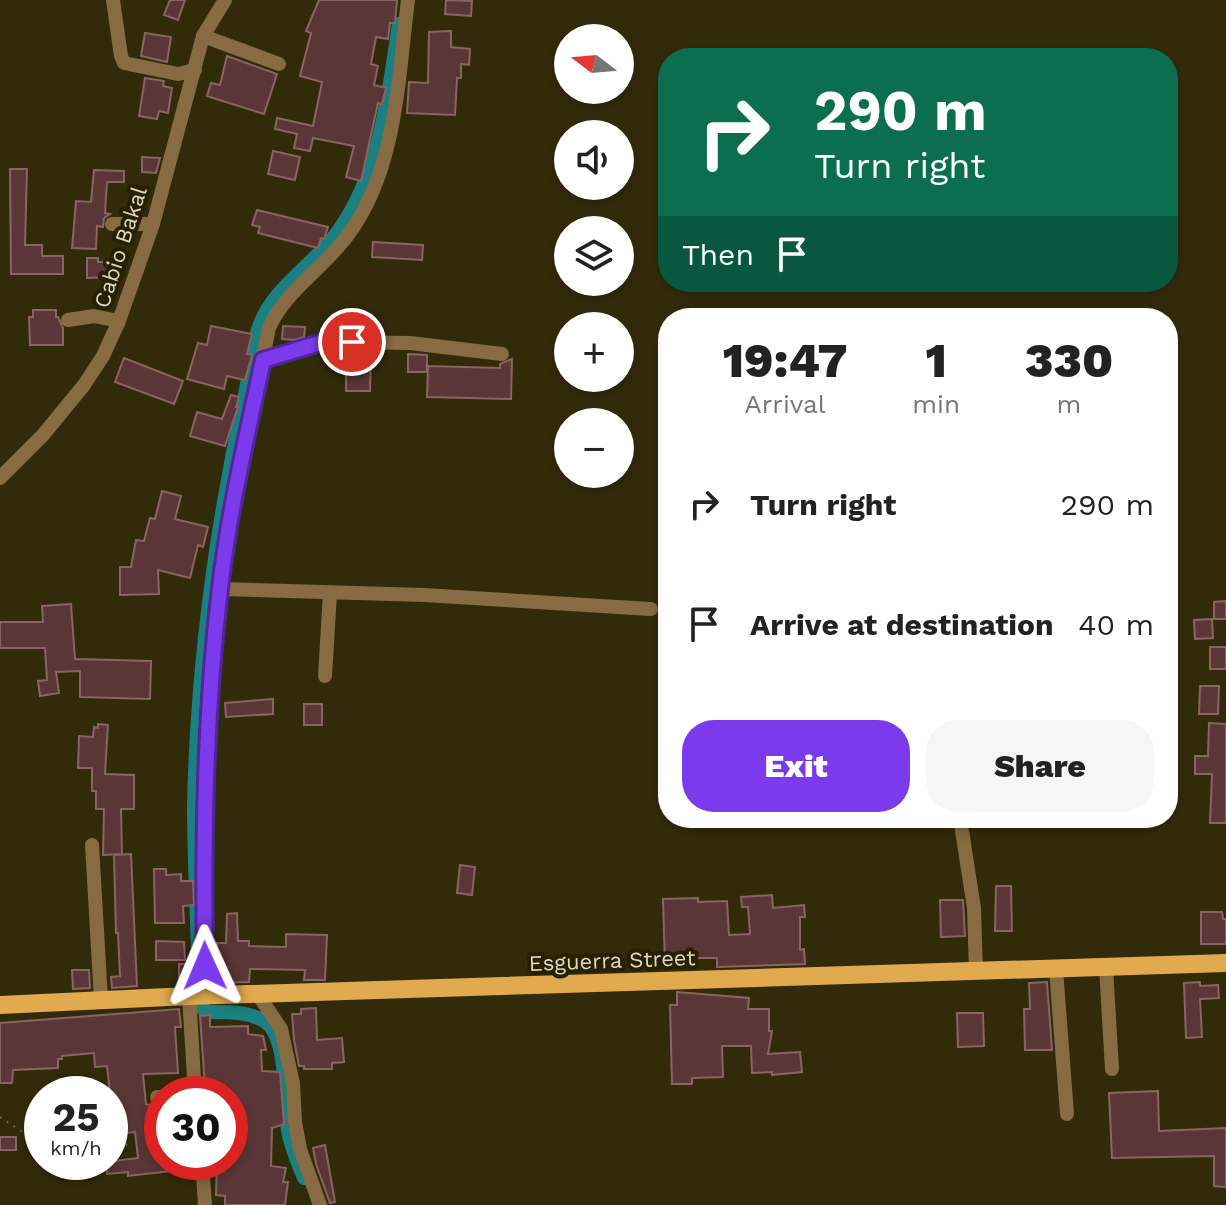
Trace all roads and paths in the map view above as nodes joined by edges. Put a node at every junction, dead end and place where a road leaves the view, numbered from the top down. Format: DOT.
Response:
graph roads {
  1 [pos="113,0"];
  2 [pos="225,0"];
  3 [pos="408,0"];
  4 [pos="203,36"];
  5 [pos="279,64"];
  6 [pos="195,70"];
  7 [pos="112,224"];
  8 [pos="153,224"];
  9 [pos="68,320"];
  10 [pos="119,321"];
  11 [pos="502,354"];
  12 [pos="263,360"];
  13 [pos="0,478"];
  14 [pos="220,589"];
  15 [pos="330,593"];
  16 [pos="651,609"];
  17 [pos="325,676"];
  18 [pos="962,828"];
  19 [pos="92,845"];
  20 [pos="1226,963"];
  21 [pos="1106,967"];
  22 [pos="1056,969"];
  23 [pos="976,972"];
  24 [pos="198,996"];
  25 [pos="259,996"];
  26 [pos="101,1000"];
  27 [pos="0,1005"];
  28 [pos="1112,1069"];
  29 [pos="194,1076"];
  30 [pos="1067,1114"];
  31 [pos="0,1117"];
  32 [pos="24,1131"];
  33 [pos="128,1145"];
  34 [pos="133,1146"];
  35 [pos="203,1180"];
  36 [pos="205,1205"];
  37 [pos="320,1205"];
  1 -- 6 [label="street"];
  2 -- 4 [label="street, Cabio Bakal"];
  3 -- 12 [label="street"];
  4 -- 5 [label="street"];
  4 -- 6 [label="street, Cabio Bakal"];
  6 -- 8 [label="street, Cabio Bakal"];
  7 -- 8 [label="street"];
  8 -- 10 [label="street, Cabio Bakal"];
  9 -- 10 [label="street"];
  10 -- 13 [label="street, Cabio Bakal"];
  11 -- 12 [label="street"];
  12 -- 14 [label="street"];
  14 -- 15 [label="street"];
  14 -- 24 [label="street"];
  15 -- 16 [label="street"];
  15 -- 17 [label="street"];
  18 -- 23 [label="street"];
  19 -- 26 [label="street"];
  20 -- 21 [label="main road, Esguerra Street"];
  21 -- 22 [label="main road, Esguerra Street"];
  21 -- 28 [label="street"];
  22 -- 23 [label="main road, Esguerra Street"];
  22 -- 30 [label="street"];
  23 -- 25 [label="main road, Esguerra Street"];
  24 -- 25 [label="main road, Esguerra Street"];
  24 -- 26 [label="main road, Esguerra Street"];
  24 -- 29 [label="street"];
  25 -- 37 [label="street"];
  26 -- 27 [label="main road, Esguerra Street"];
  31 -- 32 [label="path"];
  33 -- 34 [label="path"];
  35 -- 36 [label="street"];
}
